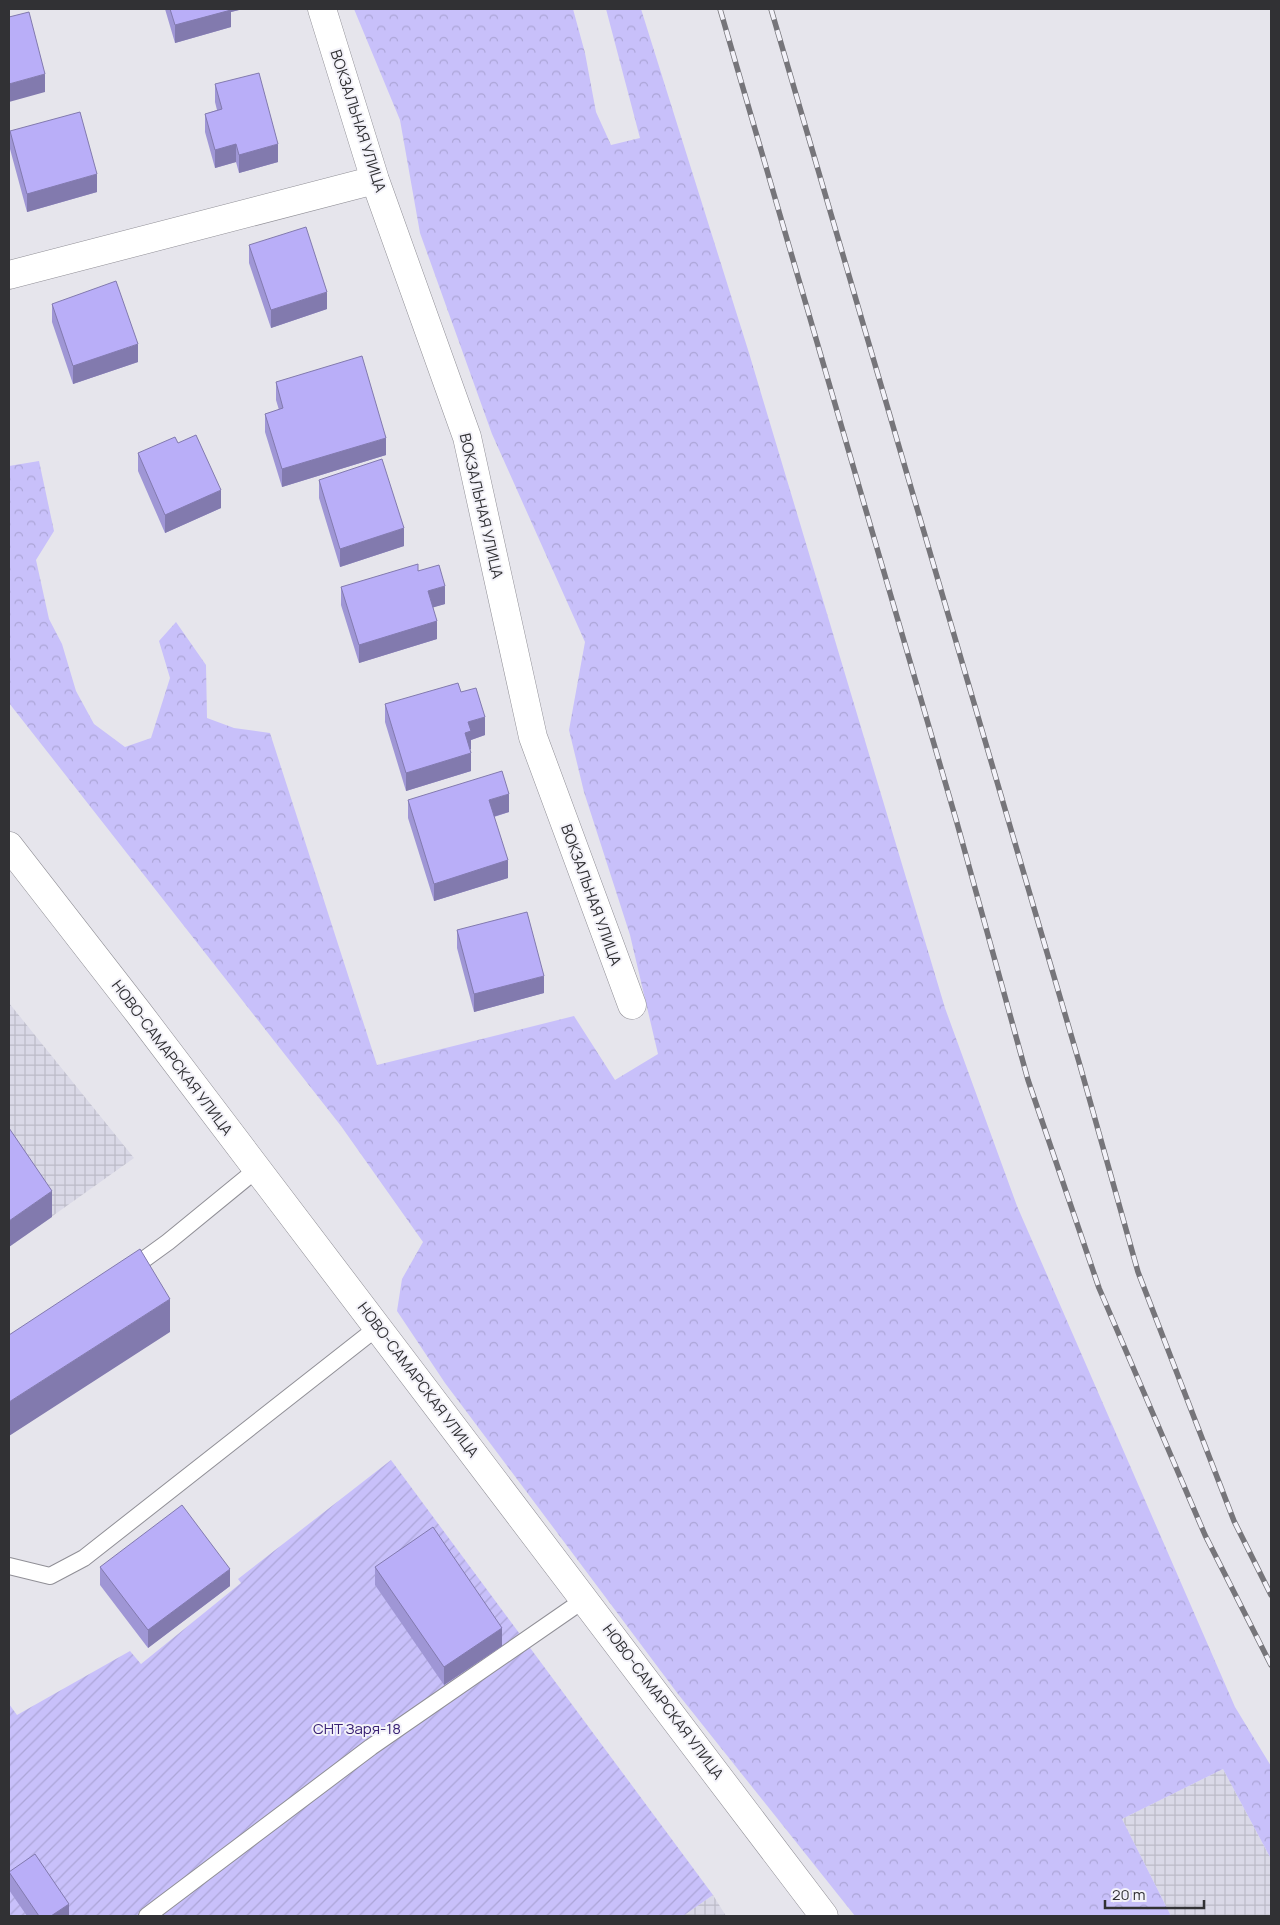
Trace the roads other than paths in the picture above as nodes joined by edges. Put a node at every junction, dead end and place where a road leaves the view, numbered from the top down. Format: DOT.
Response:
graph roads {
  1 [pos="322,9"];
  2 [pos="375,180"];
  3 [pos="9,275"];
  4 [pos="9,846"];
  5 [pos="632,1005"];
  6 [pos="256,1170"];
  7 [pos="113,1282"];
  8 [pos="378,1327"];
  9 [pos="9,1566"];
  10 [pos="585,1599"];
  11 [pos="147,1916"];
  12 [pos="824,1916"];
  1 -- 2 [label="street, ВОКЗАЛЬНАЯ УЛИЦА"];
  2 -- 3 [label="street"];
  2 -- 5 [label="street, ВОКЗАЛЬНАЯ УЛИЦА"];
  4 -- 6 [label="street, НОВО-САМАРСКАЯ УЛИЦА"];
  6 -- 7 [label="lane"];
  6 -- 8 [label="street, НОВО-САМАРСКАЯ УЛИЦА"];
  8 -- 9 [label="lane"];
  8 -- 10 [label="street, НОВО-САМАРСКАЯ УЛИЦА"];
  10 -- 11 [label="lane"];
  10 -- 12 [label="street, НОВО-САМАРСКАЯ УЛИЦА"];
}
